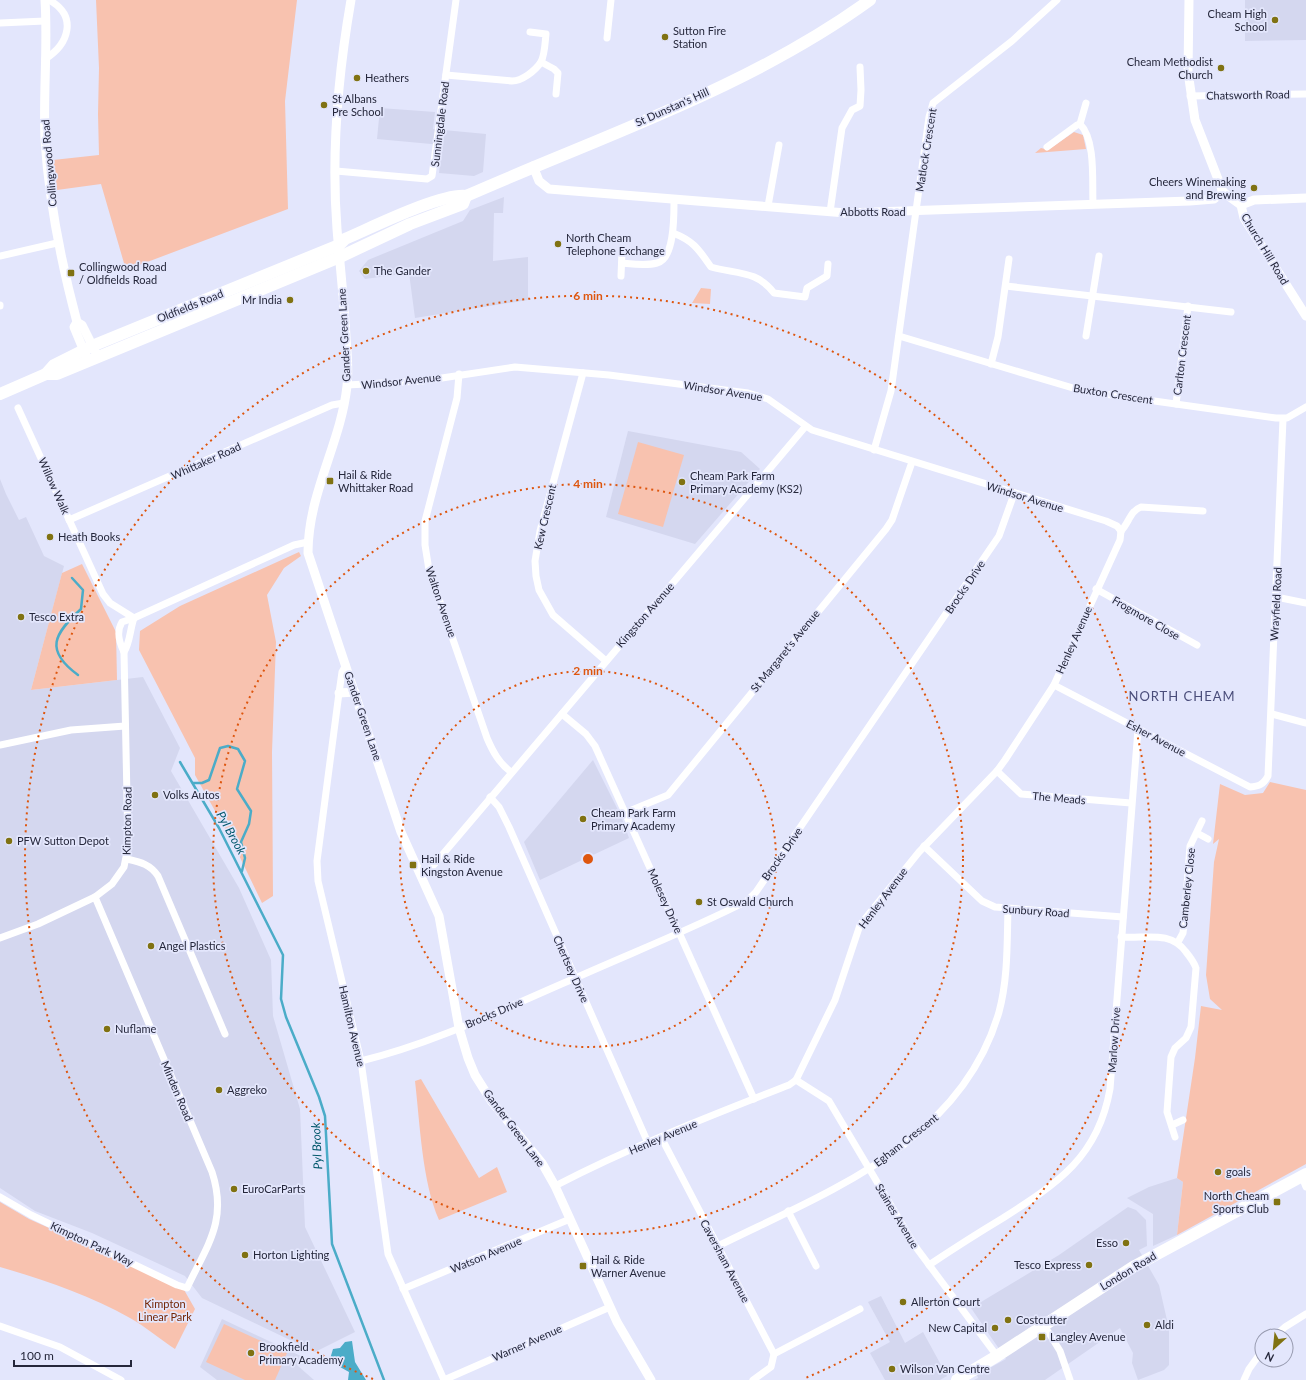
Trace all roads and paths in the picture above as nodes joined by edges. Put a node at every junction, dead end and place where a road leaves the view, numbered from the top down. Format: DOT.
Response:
graph roads {
  1 [pos="44,0"];
  2 [pos="49,0"];
  3 [pos="351,0"];
  4 [pos="456,0"];
  5 [pos="611,0"];
  6 [pos="870,0"];
  7 [pos="1057,0"];
  8 [pos="1189,0"];
  9 [pos="45,21"];
  10 [pos="0,23"];
  11 [pos="530,32"];
  12 [pos="607,38"];
  13 [pos="45,59"];
  14 [pos="540,62"];
  15 [pos="860,67"];
  16 [pos="446,75"];
  17 [pos="556,94"];
  18 [pos="1306,94"];
  19 [pos="1190,96"];
  20 [pos="1086,103"];
  21 [pos="1080,124"];
  22 [pos="779,145"];
  23 [pos="1048,146"];
  24 [pos="533,166"];
  25 [pos="336,171"];
  26 [pos="1223,192"];
  27 [pos="466,196"];
  28 [pos="1306,198"];
  29 [pos="674,199"];
  30 [pos="1093,204"];
  31 [pos="1240,205"];
  32 [pos="768,206"];
  33 [pos="830,212"];
  34 [pos="917,212"];
  35 [pos="673,233"];
  36 [pos="58,243"];
  37 [pos="339,244"];
  38 [pos="622,252"];
  39 [pos="0,256"];
  40 [pos="1099,256"];
  41 [pos="340,257"];
  42 [pos="1009,259"];
  43 [pos="622,264"];
  44 [pos="828,264"];
  45 [pos="621,276"];
  46 [pos="1006,286"];
  47 [pos="1092,294"];
  48 [pos="1188,306"];
  49 [pos="1231,312"];
  50 [pos="1306,316"];
  51 [pos="899,336"];
  52 [pos="1086,336"];
  53 [pos="90,353"];
  54 [pos="991,364"];
  55 [pos="583,373"];
  56 [pos="460,374"];
  57 [pos="347,386"];
  58 [pos="0,394"];
  59 [pos="344,403"];
  60 [pos="1176,404"];
  61 [pos="1306,407"];
  62 [pos="18,408"];
  63 [pos="1283,419"];
  64 [pos="805,426"];
  65 [pos="874,450"];
  66 [pos="912,462"];
  67 [pos="1014,494"];
  68 [pos="1203,511"];
  69 [pos="69,520"];
  70 [pos="1121,531"];
  71 [pos="308,542"];
  72 [pos="1096,589"];
  73 [pos="1276,597"];
  74 [pos="1306,603"];
  75 [pos="134,618"];
  76 [pos="1197,644"];
  77 [pos="124,652"];
  78 [pos="606,661"];
  79 [pos="346,665"];
  80 [pos="1054,685"];
  81 [pos="355,692"];
  82 [pos="339,693"];
  83 [pos="562,714"];
  84 [pos="1272,714"];
  85 [pos="1306,723"];
  86 [pos="125,726"];
  87 [pos="1138,729"];
  88 [pos="0,745"];
  89 [pos="997,771"];
  90 [pos="511,772"];
  91 [pos="1259,786"];
  92 [pos="490,798"];
  93 [pos="1131,803"];
  94 [pos="627,812"];
  95 [pos="1202,821"];
  96 [pos="1197,833"];
  97 [pos="1208,839"];
  98 [pos="924,846"];
  99 [pos="127,859"];
  100 [pos="420,875"];
  101 [pos="95,897"];
  102 [pos="1008,909"];
  103 [pos="1123,917"];
  104 [pos="679,933"];
  105 [pos="1121,937"];
  106 [pos="0,938"];
  107 [pos="1178,942"];
  108 [pos="575,978"];
  109 [pos="460,1028"];
  110 [pos="225,1034"];
  111 [pos="361,1061"];
  112 [pos="796,1080"];
  113 [pos="754,1099"];
  114 [pos="1183,1120"];
  115 [pos="1172,1125"];
  116 [pos="661,1137"];
  117 [pos="1175,1137"];
  118 [pos="648,1143"];
  119 [pos="869,1169"];
  120 [pos="1305,1179"];
  121 [pos="555,1186"];
  122 [pos="0,1197"];
  123 [pos="788,1211"];
  124 [pos="570,1219"];
  125 [pos="718,1246"];
  126 [pos="928,1265"];
  127 [pos="816,1266"];
  128 [pos="187,1288"];
  129 [pos="402,1290"];
  130 [pos="610,1307"];
  131 [pos="860,1309"];
  132 [pos="1306,1314"];
  133 [pos="1044,1325"];
  134 [pos="0,1326"];
  135 [pos="1285,1328"];
  136 [pos="774,1354"];
  137 [pos="997,1356"];
  138 [pos="1254,1362"];
  139 [pos="121,1380"];
  140 [pos="444,1380"];
  141 [pos="651,1380"];
  142 [pos="753,1380"];
  143 [pos="957,1380"];
  144 [pos="1070,1380"];
  145 [pos="1244,1380"];
  1 -- 9 [label="street, Collingwood Road"];
  2 -- 13 [label="street"];
  3 -- 25 [label="street, Gander Green Lane"];
  4 -- 16 [label="street, Sunningdale Road"];
  5 -- 12 [label="street"];
  6 -- 24 [label="highway, St Dunstan's Hill"];
  7 -- 34 [label="street, Matlock Crescent"];
  8 -- 19 [label="street"];
  9 -- 10 [label="street"];
  9 -- 13 [label="street, Collingwood Road"];
  11 -- 14 [label="street"];
  13 -- 36 [label="street, Collingwood Road"];
  14 -- 16 [label="street"];
  14 -- 17 [label="street"];
  15 -- 33 [label="street"];
  16 -- 25 [label="street, Sunningdale Road"];
  18 -- 19 [label="street, Chatsworth Road"];
  19 -- 26 [label="street"];
  20 -- 21 [label="street"];
  21 -- 23 [label="street"];
  21 -- 30 [label="street"];
  22 -- 32 [label="street"];
  24 -- 27 [label="highway, St Dunstan's Hill"];
  24 -- 29 [label="street, Abbotts Road"];
  25 -- 37 [label="street, Gander Green Lane"];
  26 -- 30 [label="street, Abbotts Road"];
  26 -- 31 [label="street, Church Hill Road"];
  27 -- 37 [label="highway, St Dunstan's Hill"];
  27 -- 41 [label="highway, St Dunstan's Hill"];
  28 -- 31 [label="street"];
  29 -- 32 [label="street, Abbotts Road"];
  29 -- 35 [label="street"];
  30 -- 34 [label="street, Abbotts Road"];
  31 -- 50 [label="street, Church Hill Road"];
  32 -- 33 [label="street, Abbotts Road"];
  33 -- 34 [label="street, Abbotts Road"];
  34 -- 51 [label="street, Matlock Crescent"];
  35 -- 43 [label="street"];
  35 -- 44 [label="street"];
  36 -- 39 [label="street"];
  36 -- 53 [label="street, Collingwood Road"];
  37 -- 41 [label="street, Gander Green Lane"];
  37 -- 53 [label="highway, Oldfields Road"];
  38 -- 43 [label="street"];
  40 -- 47 [label="street"];
  41 -- 53 [label="highway, Oldfields Road"];
  41 -- 57 [label="street, Gander Green Lane"];
  42 -- 46 [label="street"];
  43 -- 45 [label="street"];
  46 -- 47 [label="street, Carlton Crescent"];
  46 -- 54 [label="street"];
  47 -- 48 [label="street, Carlton Crescent"];
  47 -- 52 [label="street"];
  48 -- 49 [label="street, Carlton Crescent"];
  48 -- 60 [label="street, Carlton Crescent"];
  51 -- 54 [label="street, Buxton Crescent"];
  51 -- 65 [label="street, Matlock Crescent"];
  53 -- 58 [label="highway, Oldfields Road"];
  54 -- 60 [label="street, Buxton Crescent"];
  55 -- 56 [label="street, Windsor Avenue"];
  55 -- 64 [label="street, Windsor Avenue"];
  55 -- 78 [label="street, Kew Crescent"];
  56 -- 57 [label="street, Windsor Avenue"];
  56 -- 90 [label="street, Walton Avenue"];
  57 -- 59 [label="street, Gander Green Lane"];
  59 -- 69 [label="street, Whittaker Road"];
  59 -- 71 [label="street, Gander Green Lane"];
  60 -- 63 [label="street, Buxton Crescent"];
  61 -- 63 [label="street"];
  62 -- 69 [label="street, Willow Walk"];
  63 -- 73 [label="street, Wrayfield Road"];
  64 -- 65 [label="street, Windsor Avenue"];
  64 -- 78 [label="street, Kingston Avenue"];
  65 -- 66 [label="street, Windsor Avenue"];
  66 -- 67 [label="street, Windsor Avenue"];
  66 -- 94 [label="street, St Margaret's Avenue"];
  67 -- 70 [label="street, Windsor Avenue"];
  67 -- 104 [label="street, Brocks Drive"];
  68 -- 70 [label="street, Henley Avenue"];
  69 -- 75 [label="street, Willow Walk"];
  70 -- 72 [label="street, Henley Avenue"];
  71 -- 75 [label="street, Kimpton Road"];
  71 -- 79 [label="street, Gander Green Lane"];
  72 -- 76 [label="street, Frogmore Close"];
  72 -- 80 [label="street, Henley Avenue"];
  73 -- 74 [label="street"];
  73 -- 84 [label="street, Wrayfield Road"];
  75 -- 77 [label="street, Kimpton Road"];
  75 -- 77 [label="street, Kimpton Road"];
  77 -- 86 [label="street, Kimpton Road"];
  78 -- 83 [label="street, Kingston Avenue"];
  79 -- 81 [label="street, Gander Green Lane"];
  79 -- 82 [label="street, Hamilton Avenue"];
  80 -- 87 [label="street, Esher Avenue"];
  80 -- 89 [label="street, Henley Avenue"];
  81 -- 82 [label="street"];
  81 -- 100 [label="street, Gander Green Lane"];
  82 -- 111 [label="street, Hamilton Avenue"];
  83 -- 90 [label="street, Kingston Avenue"];
  83 -- 94 [label="street, Molesey Drive"];
  84 -- 85 [label="street"];
  84 -- 91 [label="street, Wrayfield Road"];
  86 -- 88 [label="street"];
  86 -- 99 [label="street, Kimpton Road"];
  87 -- 91 [label="street, Esher Avenue"];
  87 -- 93 [label="street, Marlow Drive"];
  89 -- 93 [label="street, The Meads"];
  89 -- 98 [label="street, Henley Avenue"];
  90 -- 92 [label="street, Kingston Avenue"];
  92 -- 100 [label="street, Kingston Avenue"];
  92 -- 108 [label="street, Chertsey Drive"];
  93 -- 103 [label="street, Marlow Drive"];
  94 -- 104 [label="street, Molesey Drive"];
  95 -- 96 [label="street, Camberley Close"];
  96 -- 97 [label="street, Camberley Close"];
  96 -- 107 [label="street, Camberley Close"];
  98 -- 102 [label="street, Sunbury Road"];
  98 -- 112 [label="street, Henley Avenue"];
  99 -- 101 [label="street, Kimpton Road"];
  99 -- 110 [label="street"];
  100 -- 109 [label="street, Gander Green Lane"];
  101 -- 106 [label="street, Kimpton Road"];
  101 -- 128 [label="street, Minden Road"];
  102 -- 103 [label="street, Sunbury Road"];
  102 -- 119 [label="street, Egham Crescent"];
  103 -- 105 [label="street, Marlow Drive"];
  104 -- 108 [label="street, Brocks Drive"];
  104 -- 113 [label="street, Molesey Drive"];
  105 -- 107 [label="street, Camberley Close"];
  105 -- 126 [label="street, Marlow Drive"];
  107 -- 115 [label="street, Camberley Close"];
  108 -- 109 [label="street, Brocks Drive"];
  108 -- 118 [label="street, Chertsey Drive"];
  109 -- 111 [label="street, Brocks Drive"];
  109 -- 121 [label="street, Gander Green Lane"];
  111 -- 129 [label="street, Hamilton Avenue"];
  112 -- 113 [label="street, Henley Avenue"];
  112 -- 119 [label="street, Staines Avenue"];
  113 -- 116 [label="street, Henley Avenue"];
  114 -- 115 [label="street"];
  115 -- 117 [label="street, Camberley Close"];
  116 -- 118 [label="street, Henley Avenue"];
  116 -- 125 [label="street, Caversham Avenue"];
  118 -- 121 [label="street, Henley Avenue"];
  119 -- 123 [label="street, Egham Crescent"];
  119 -- 126 [label="street, Staines Avenue"];
  120 -- 133 [label="highway, London Road"];
  121 -- 124 [label="street, Gander Green Lane"];
  122 -- 128 [label="street, Kimpton Park Way"];
  123 -- 125 [label="street, Egham Crescent"];
  123 -- 127 [label="street"];
  124 -- 129 [label="street, Watson Avenue"];
  124 -- 130 [label="street, Gander Green Lane"];
  125 -- 136 [label="street, Caversham Avenue"];
  126 -- 137 [label="street, Staines Avenue"];
  129 -- 140 [label="street, Hamilton Avenue"];
  130 -- 140 [label="street, Warner Avenue"];
  130 -- 141 [label="street, Gander Green Lane"];
  131 -- 136 [label="street"];
  132 -- 135 [label="street"];
  133 -- 137 [label="highway, London Road"];
  133 -- 144 [label="street"];
  134 -- 139 [label="street"];
  136 -- 142 [label="street"];
  137 -- 143 [label="highway, London Road"];
  138 -- 145 [label="street"];
}
